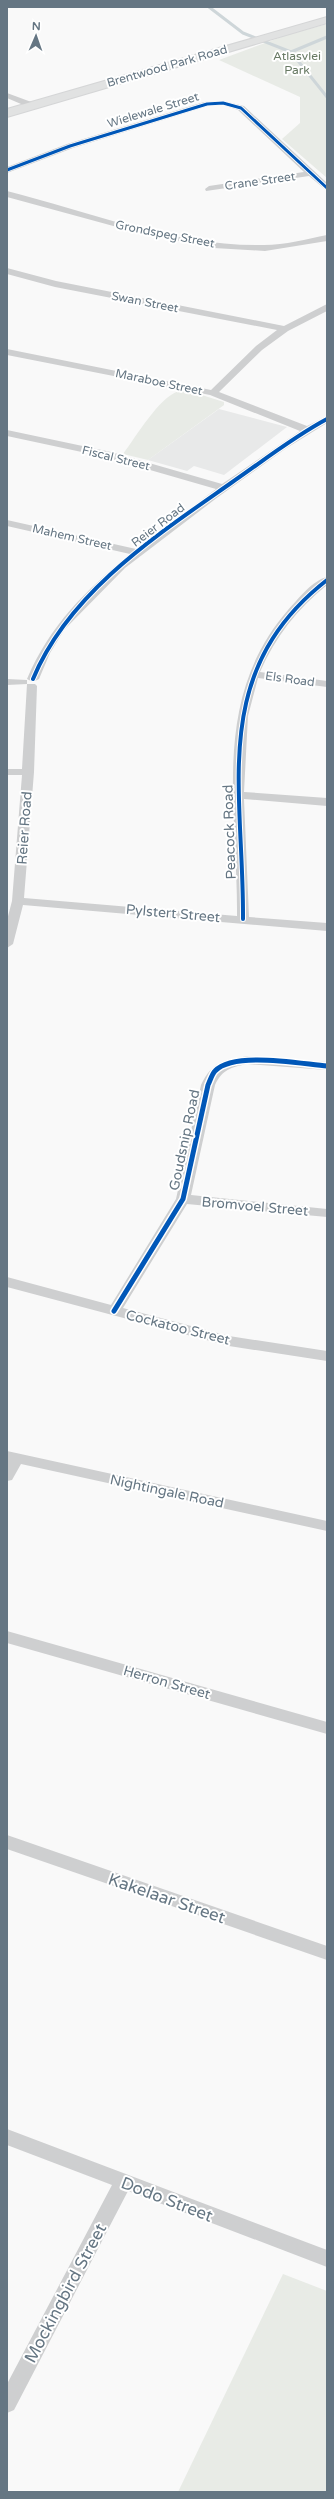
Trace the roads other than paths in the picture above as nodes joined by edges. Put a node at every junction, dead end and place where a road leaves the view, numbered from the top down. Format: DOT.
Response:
graph roads {
  1 [pos="327,20"];
  2 [pos="7,95"];
  3 [pos="31,105"];
  4 [pos="8,112"];
  5 [pos="7,170"];
  6 [pos="312,173"];
  7 [pos="327,188"];
  8 [pos="209,189"];
  9 [pos="7,194"];
  10 [pos="327,238"];
  11 [pos="7,271"];
  12 [pos="327,307"];
  13 [pos="285,329"];
  14 [pos="7,352"];
  15 [pos="213,393"];
  16 [pos="327,419"];
  17 [pos="307,430"];
  18 [pos="7,433"];
  19 [pos="224,488"];
  20 [pos="7,523"];
  21 [pos="138,552"];
  22 [pos="327,580"];
  23 [pos="254,674"];
  24 [pos="7,682"];
  25 [pos="29,683"];
  26 [pos="327,684"];
  27 [pos="7,772"];
  28 [pos="28,772"];
  29 [pos="238,795"];
  30 [pos="327,802"];
  31 [pos="18,901"];
  32 [pos="243,920"];
  33 [pos="327,927"];
  34 [pos="7,944"];
  35 [pos="327,1066"];
  36 [pos="183,1199"];
  37 [pos="327,1213"];
  38 [pos="7,1282"];
  39 [pos="114,1311"];
  40 [pos="327,1356"];
  41 [pos="12,1457"];
  42 [pos="7,1476"];
  43 [pos="327,1526"];
  44 [pos="7,1637"];
  45 [pos="327,1728"];
  46 [pos="7,1842"];
  47 [pos="327,1953"];
  48 [pos="7,2137"];
  49 [pos="123,2182"];
  50 [pos="327,2259"];
  51 [pos="7,2404"];
  1 -- 3 [label="street, Brentwood Park Road"];
  2 -- 3 [label="street"];
  3 -- 4 [label="street, Brentwood Park Road"];
  5 -- 6 [label="street, Wielewale Street"];
  6 -- 7 [label="street, Wielewale Street"];
  6 -- 8 [label="street, Crane Street"];
  9 -- 10 [label="street, Grondspeg Street"];
  11 -- 13 [label="street, Swan Street"];
  12 -- 13 [label="street"];
  13 -- 15 [label="street"];
  14 -- 15 [label="street, Maraboe Street"];
  15 -- 17 [label="street, Maraboe Street"];
  16 -- 17 [label="street, Reier Road"];
  17 -- 19 [label="street, Reier Road"];
  18 -- 19 [label="street, Fiscal Street"];
  19 -- 21 [label="street, Reier Road"];
  20 -- 21 [label="street, Mahem Street"];
  21 -- 25 [label="street, Reier Road"];
  22 -- 23 [label="street, Peacock Road"];
  23 -- 26 [label="street, Els Road"];
  23 -- 29 [label="street, Peacock Road"];
  24 -- 25 [label="street"];
  25 -- 28 [label="street, Reier Road"];
  27 -- 28 [label="street"];
  28 -- 31 [label="street, Reier Road"];
  29 -- 30 [label="street"];
  29 -- 32 [label="street, Peacock Road"];
  31 -- 32 [label="street, Pylstert Street"];
  31 -- 34 [label="street, Reier Road"];
  32 -- 33 [label="street, Pylstert Street"];
  35 -- 36 [label="street, Goudsnip Road"];
  36 -- 37 [label="street, Bromvoel Street"];
  36 -- 39 [label="street, Goudsnip Road"];
  38 -- 39 [label="street, Cockatoo Street"];
  39 -- 40 [label="street, Cockatoo Street"];
  41 -- 42 [label="street"];
  41 -- 43 [label="street, Nightingale Road"];
  44 -- 45 [label="street, Herron Street"];
  46 -- 47 [label="street, Kakelaar Street"];
  48 -- 49 [label="street, Dodo Street"];
  49 -- 50 [label="street, Dodo Street"];
  49 -- 51 [label="street, Mockingbird Street"];
}
